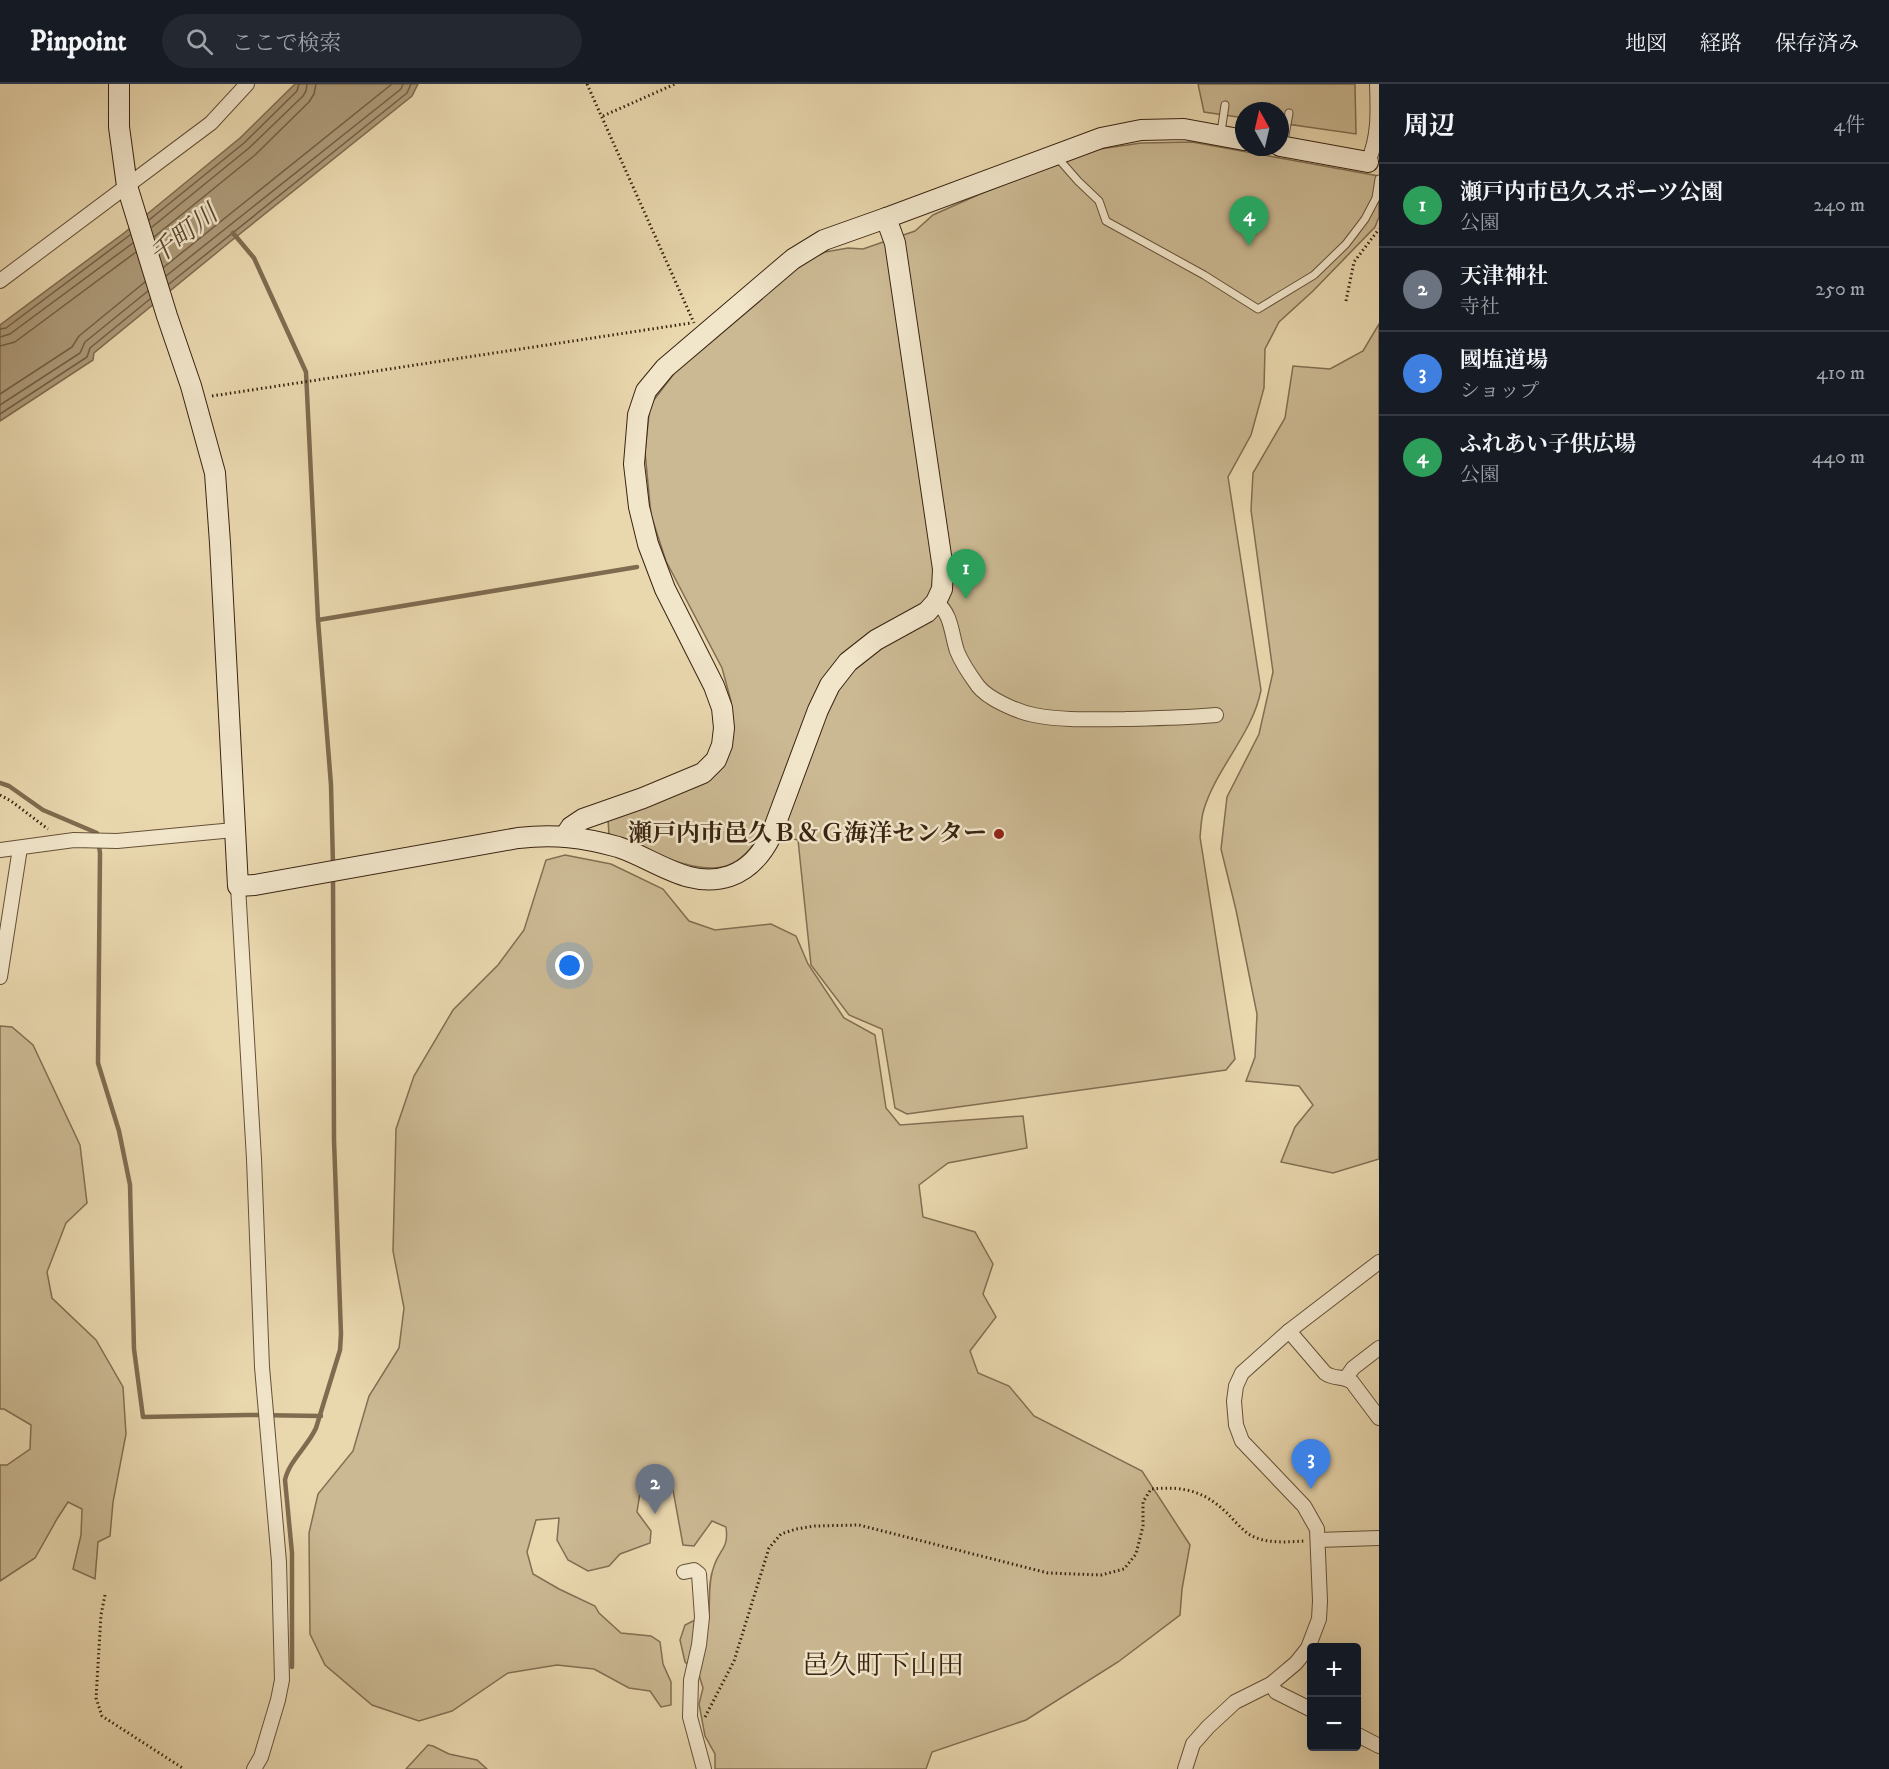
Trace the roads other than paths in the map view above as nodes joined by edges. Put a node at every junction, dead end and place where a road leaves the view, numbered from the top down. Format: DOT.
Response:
graph roads {
  1 [pos="119,84"];
  2 [pos="247,84"];
  3 [pos="1377,84"];
  4 [pos="1226,105"];
  5 [pos="1220,135"];
  6 [pos="1235,138"];
  7 [pos="1289,147"];
  8 [pos="1055,155"];
  9 [pos="1371,164"];
  10 [pos="1379,179"];
  11 [pos="129,193"];
  12 [pos="886,218"];
  13 [pos="3,276"];
  14 [pos="936,602"];
  15 [pos="1216,715"];
  16 [pos="234,830"];
  17 [pos="566,836"];
  18 [pos="20,848"];
  19 [pos="0,850"];
  20 [pos="238,886"];
  21 [pos="0,977"];
  22 [pos="1379,1262"];
  23 [pos="1288,1331"];
  24 [pos="1379,1348"];
  25 [pos="1346,1378"];
  26 [pos="1379,1418"];
  27 [pos="1379,1538"];
  28 [pos="1318,1540"];
  29 [pos="684,1572"];
  30 [pos="1272,1684"];
  31 [pos="1307,1708"];
  32 [pos="1361,1737"];
  33 [pos="1379,1746"];
  34 [pos="254,1769"];
  35 [pos="704,1769"];
  36 [pos="1185,1769"];
  1 -- 11 [label="street"];
  2 -- 11 [label="street"];
  3 -- 9 [label="street"];
  4 -- 5 [label="lane"];
  5 -- 6 [label="street"];
  5 -- 8 [label="street"];
  7 -- 9 [label="street"];
  8 -- 10 [label="lane"];
  8 -- 12 [label="street"];
  11 -- 13 [label="street"];
  11 -- 16 [label="street"];
  12 -- 14 [label="street"];
  12 -- 17 [label="street"];
  14 -- 15 [label="street"];
  14 -- 17 [label="street"];
  16 -- 18 [label="street"];
  16 -- 20 [label="street"];
  17 -- 20 [label="street"];
  18 -- 19 [label="street"];
  18 -- 21 [label="street"];
  20 -- 34 [label="street"];
  22 -- 23 [label="street"];
  23 -- 25 [label="street"];
  23 -- 28 [label="street"];
  24 -- 25 [label="street"];
  25 -- 26 [label="street"];
  27 -- 28 [label="street"];
  28 -- 30 [label="street"];
  29 -- 35 [label="street"];
  30 -- 31 [label="street"];
  30 -- 36 [label="street"];
  32 -- 33 [label="street"];
}
